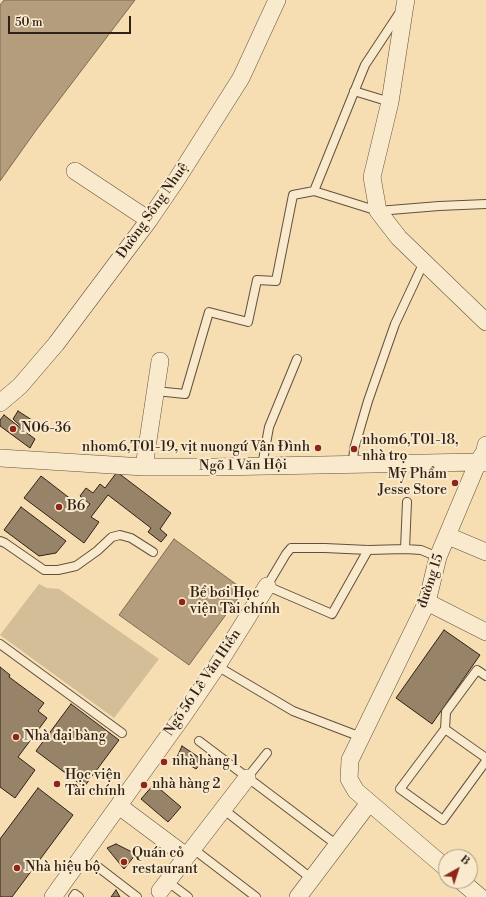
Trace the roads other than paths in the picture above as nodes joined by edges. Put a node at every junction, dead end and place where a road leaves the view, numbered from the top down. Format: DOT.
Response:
graph roads {
  1 [pos="278,0"];
  2 [pos="406,2"];
  3 [pos="354,91"];
  4 [pos="390,102"];
  5 [pos="75,171"];
  6 [pos="314,191"];
  7 [pos="486,204"];
  8 [pos="378,211"];
  9 [pos="150,220"];
  10 [pos="424,262"];
  11 [pos="486,322"];
  12 [pos="297,359"];
  13 [pos="160,361"];
  14 [pos="156,391"];
  15 [pos="0,403"];
  16 [pos="486,445"];
  17 [pos="0,458"];
  18 [pos="482,463"];
  19 [pos="352,464"];
  20 [pos="262,466"];
  21 [pos="144,467"];
  22 [pos="407,502"];
  23 [pos="448,536"];
  24 [pos="0,541"];
  25 [pos="405,549"];
  26 [pos="368,550"];
  27 [pos="153,552"];
  28 [pos="486,552"];
  29 [pos="438,557"];
  30 [pos="267,586"];
  31 [pos="427,602"];
  32 [pos="486,632"];
  33 [pos="0,644"];
  34 [pos="217,666"];
  35 [pos="486,676"];
  36 [pos="445,729"];
  37 [pos="122,733"];
  38 [pos="362,737"];
  39 [pos="199,742"];
  40 [pos="267,753"];
  41 [pos="486,758"];
  42 [pos="486,761"];
  43 [pos="247,778"];
  44 [pos="369,803"];
  45 [pos="119,806"];
  46 [pos="223,809"];
  47 [pos="337,845"];
  48 [pos="189,852"];
  49 [pos="438,861"];
  50 [pos="98,866"];
  51 [pos="312,879"];
  52 [pos="163,886"];
  53 [pos="470,889"];
  54 [pos="57,895"];
  55 [pos="73,897"];
  56 [pos="79,897"];
  57 [pos="137,897"];
  58 [pos="188,897"];
  59 [pos="256,897"];
  60 [pos="298,897"];
  61 [pos="480,897"];
  1 -- 9 [label="street, Đường Sông Nhuệ"];
  2 -- 3 [label="lane"];
  2 -- 4 [label="street"];
  3 -- 4 [label="lane"];
  3 -- 6 [label="lane"];
  4 -- 8 [label="street"];
  5 -- 9 [label="street"];
  6 -- 8 [label="lane"];
  6 -- 14 [label="lane"];
  7 -- 8 [label="lane"];
  8 -- 10 [label="street"];
  9 -- 15 [label="street, Đường Sông Nhuệ"];
  10 -- 11 [label="street"];
  10 -- 19 [label="lane"];
  12 -- 20 [label="lane"];
  13 -- 14 [label="street"];
  14 -- 21 [label="street"];
  16 -- 18 [label="street, đường 15"];
  17 -- 21 [label="street, Ngõ 1 Văn Hội"];
  18 -- 19 [label="street, Ngõ 1 Văn Hội"];
  18 -- 23 [label="street, đường 15"];
  19 -- 20 [label="street, Ngõ 1 Văn Hội"];
  20 -- 21 [label="street, Ngõ 1 Văn Hội"];
  22 -- 25 [label="lane"];
  23 -- 28 [label="street"];
  23 -- 29 [label="street, đường 15"];
  24 -- 27 [label="lane"];
  25 -- 26 [label="lane, Ngõ 56 Lê Văn Hiến"];
  25 -- 29 [label="lane, Ngõ 56 Lê Văn Hiến"];
  26 -- 30 [label="lane, Ngõ 56 Lê Văn Hiến"];
  26 -- 30 [label="lane"];
  29 -- 31 [label="street, đường 15"];
  30 -- 34 [label="street, Ngõ 56 Lê Văn Hiến"];
  31 -- 32 [label="street"];
  31 -- 38 [label="street, đường 15"];
  33 -- 37 [label="lane"];
  34 -- 38 [label="lane"];
  34 -- 45 [label="street, Ngõ 56 Lê Văn Hiến"];
  35 -- 36 [label="lane"];
  36 -- 41 [label="lane"];
  36 -- 42 [label="lane"];
  38 -- 44 [label="street, đường 15"];
  39 -- 43 [label="lane"];
  40 -- 43 [label="lane"];
  43 -- 46 [label="street"];
  43 -- 47 [label="lane"];
  44 -- 47 [label="street"];
  44 -- 49 [label="street, đường 15"];
  45 -- 48 [label="street"];
  45 -- 54 [label="street, Ngõ 56 Lê Văn Hiến"];
  46 -- 48 [label="street"];
  46 -- 51 [label="lane"];
  47 -- 51 [label="street"];
  48 -- 52 [label="street"];
  48 -- 59 [label="lane"];
  50 -- 57 [label="lane"];
  51 -- 60 [label="street"];
  52 -- 58 [label="lane"];
  53 -- 61 [label="street"];
  55 -- 56 [label="lane"];
}
